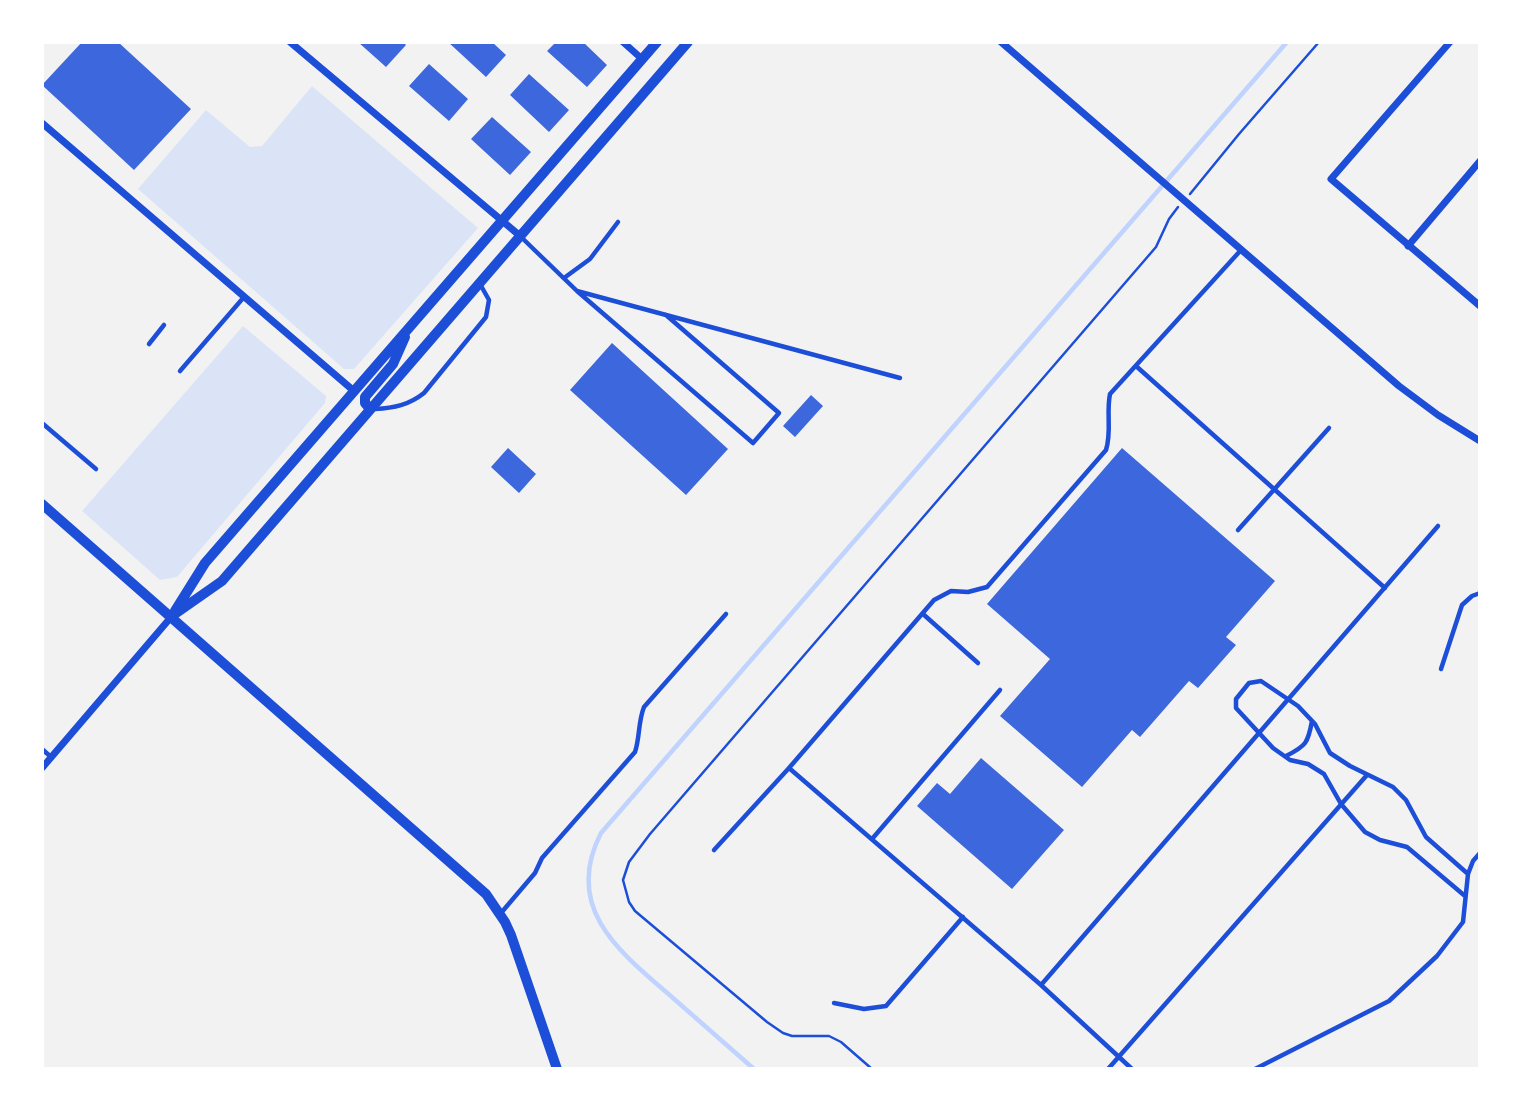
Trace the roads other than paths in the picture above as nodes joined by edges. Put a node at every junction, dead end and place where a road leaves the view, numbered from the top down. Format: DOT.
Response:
graph roads {
  1 [pos="290,42"];
  2 [pos="623,42"];
  3 [pos="657,42"];
  4 [pos="688,42"];
  5 [pos="1002,42"];
  6 [pos="1450,42"];
  7 [pos="642,59"];
  8 [pos="42,123"];
  9 [pos="1480,161"];
  10 [pos="503,220"];
  11 [pos="618,222"];
  12 [pos="519,235"];
  13 [pos="1408,246"];
  14 [pos="1241,250"];
  15 [pos="564,278"];
  16 [pos="480,282"];
  17 [pos="577,291"];
  18 [pos="244,296"];
  19 [pos="1480,306"];
  20 [pos="666,315"];
  21 [pos="164,325"];
  22 [pos="409,328"];
  23 [pos="149,344"];
  24 [pos="1136,366"];
  25 [pos="180,371"];
  26 [pos="901,378"];
  27 [pos="354,391"];
  28 [pos="370,409"];
  29 [pos="42,423"];
  30 [pos="1329,428"];
  31 [pos="1480,441"];
  32 [pos="96,469"];
  33 [pos="1273,490"];
  34 [pos="42,503"];
  35 [pos="1438,526"];
  36 [pos="1238,530"];
  37 [pos="1385,588"];
  38 [pos="1480,593"];
  39 [pos="726,614"];
  40 [pos="923,614"];
  41 [pos="172,616"];
  42 [pos="978,663"];
  43 [pos="1441,669"];
  44 [pos="1000,690"];
  45 [pos="1288,699"];
  46 [pos="1312,721"];
  47 [pos="1258,733"];
  48 [pos="42,749"];
  49 [pos="1285,756"];
  50 [pos="51,757"];
  51 [pos="42,768"];
  52 [pos="789,768"];
  53 [pos="1367,775"];
  54 [pos="1341,804"];
  55 [pos="872,839"];
  56 [pos="714,850"];
  57 [pos="1480,853"];
  58 [pos="1468,874"];
  59 [pos="1465,896"];
  60 [pos="500,914"];
  61 [pos="963,917"];
  62 [pos="1041,985"];
  63 [pos="834,1003"];
  64 [pos="1119,1057"];
  65 [pos="557,1069"];
  66 [pos="1108,1069"];
  67 [pos="1132,1069"];
  68 [pos="1255,1069"];
  1 -- 10 [label="street"];
  2 -- 7 [label="street"];
  3 -- 7 [label="street"];
  4 -- 12 [label="street"];
  5 -- 14 [label="street"];
  6 -- 13 [label="street"];
  7 -- 10 [label="street"];
  8 -- 18 [label="street"];
  9 -- 13 [label="street"];
  10 -- 12 [label="street"];
  10 -- 22 [label="street"];
  11 -- 15 [label="lane"];
  12 -- 15 [label="lane"];
  12 -- 16 [label="street"];
  13 -- 19 [label="street"];
  14 -- 24 [label="lane"];
  14 -- 31 [label="street"];
  15 -- 17 [label="lane"];
  16 -- 28 [label="street"];
  16 -- 28 [label="lane"];
  17 -- 20 [label="lane"];
  17 -- 20 [label="lane"];
  18 -- 25 [label="lane"];
  18 -- 27 [label="street"];
  20 -- 26 [label="lane"];
  21 -- 23 [label="lane"];
  22 -- 27 [label="street"];
  22 -- 28 [label="street"];
  24 -- 33 [label="lane"];
  24 -- 40 [label="lane"];
  27 -- 41 [label="street"];
  28 -- 41 [label="street"];
  29 -- 32 [label="lane"];
  30 -- 33 [label="lane"];
  33 -- 36 [label="lane"];
  33 -- 37 [label="lane"];
  34 -- 41 [label="street"];
  35 -- 37 [label="lane"];
  37 -- 45 [label="lane"];
  38 -- 43 [label="lane"];
  39 -- 60 [label="lane"];
  40 -- 42 [label="lane"];
  40 -- 52 [label="lane"];
  41 -- 50 [label="street"];
  41 -- 60 [label="street"];
  44 -- 55 [label="lane"];
  45 -- 46 [label="lane"];
  45 -- 47 [label="lane"];
  45 -- 47 [label="lane"];
  46 -- 49 [label="lane"];
  46 -- 53 [label="lane"];
  47 -- 49 [label="lane"];
  47 -- 62 [label="lane"];
  48 -- 50 [label="lane"];
  49 -- 54 [label="lane"];
  50 -- 51 [label="street"];
  52 -- 55 [label="lane"];
  52 -- 56 [label="lane"];
  53 -- 54 [label="lane"];
  53 -- 58 [label="lane"];
  54 -- 59 [label="lane"];
  54 -- 64 [label="lane"];
  55 -- 61 [label="lane"];
  57 -- 58 [label="lane"];
  58 -- 59 [label="lane"];
  59 -- 68 [label="lane"];
  60 -- 65 [label="street"];
  61 -- 62 [label="lane"];
  61 -- 63 [label="lane"];
  62 -- 64 [label="lane"];
  64 -- 66 [label="lane"];
  64 -- 67 [label="lane"];
}
